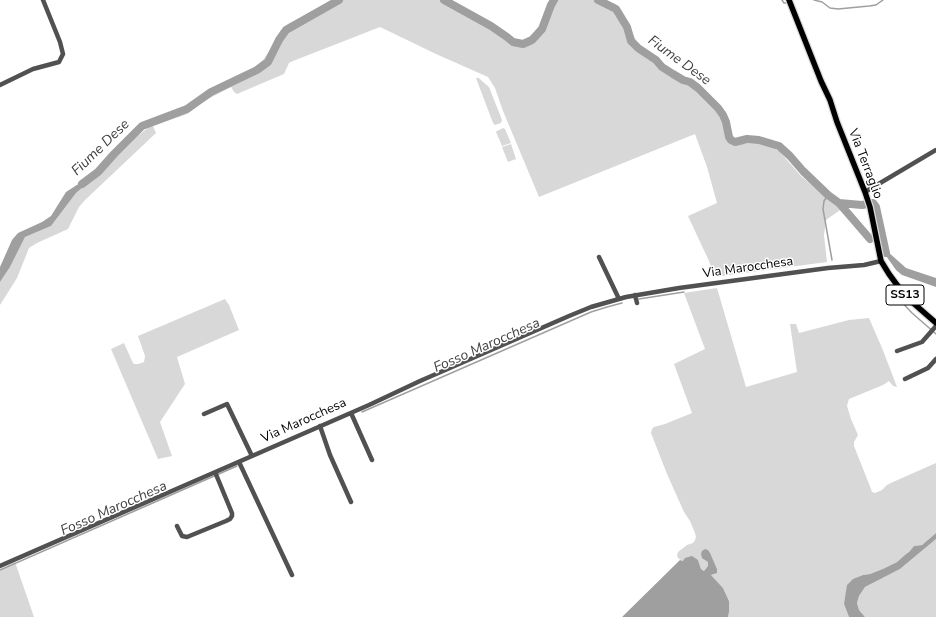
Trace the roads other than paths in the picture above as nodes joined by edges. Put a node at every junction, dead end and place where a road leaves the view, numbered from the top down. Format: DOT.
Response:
graph roads {
  1 [pos="43,0"];
  2 [pos="790,2"];
  3 [pos="0,85"];
  4 [pos="936,150"];
  5 [pos="865,192"];
  6 [pos="599,257"];
  7 [pos="881,261"];
  8 [pos="635,295"];
  9 [pos="619,299"];
  10 [pos="637,303"];
  11 [pos="934,327"];
  12 [pos="897,351"];
  13 [pos="936,359"];
  14 [pos="905,379"];
  15 [pos="351,413"];
  16 [pos="204,414"];
  17 [pos="320,426"];
  18 [pos="252,456"];
  19 [pos="372,460"];
  20 [pos="239,462"];
  21 [pos="216,474"];
  22 [pos="351,502"];
  23 [pos="177,526"];
  24 [pos="0,566"];
  25 [pos="292,575"];
  1 -- 3 [label="street"];
  2 -- 5 [label="main road, Via Terraglio"];
  4 -- 5 [label="street"];
  5 -- 7 [label="main road, Via Terraglio / SS13"];
  6 -- 9 [label="street"];
  7 -- 8 [label="street, Via Marocchesa"];
  7 -- 11 [label="main road, Via Terraglio / SS13"];
  8 -- 9 [label="street, Via Marocchesa"];
  8 -- 10 [label="street"];
  9 -- 15 [label="street, Via Marocchesa"];
  11 -- 12 [label="street"];
  13 -- 14 [label="street"];
  15 -- 17 [label="street, Via Marocchesa"];
  15 -- 19 [label="street"];
  16 -- 18 [label="street"];
  17 -- 18 [label="street, Via Marocchesa"];
  17 -- 22 [label="street"];
  18 -- 20 [label="street, Via Marocchesa"];
  20 -- 21 [label="street, Via Marocchesa"];
  20 -- 25 [label="street"];
  21 -- 23 [label="street"];
  21 -- 24 [label="street, Via Marocchesa"];
}
